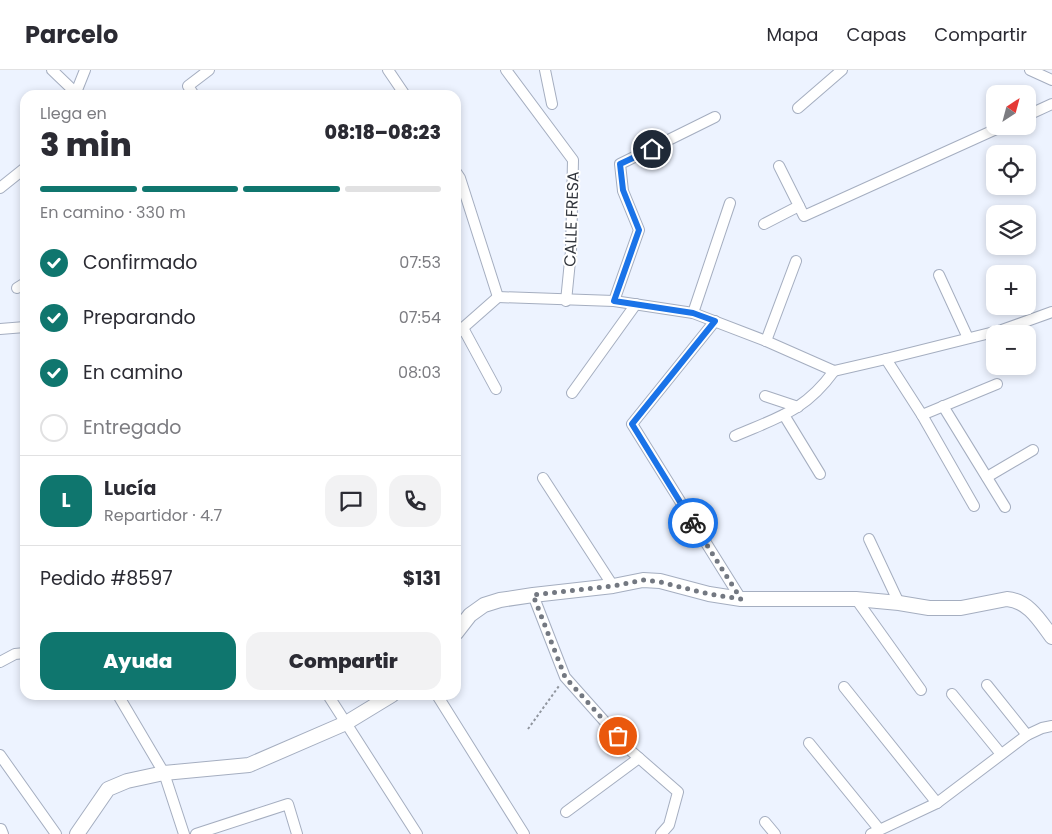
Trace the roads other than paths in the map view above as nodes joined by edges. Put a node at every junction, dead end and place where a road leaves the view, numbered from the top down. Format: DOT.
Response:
graph roads {
  1 [pos="52,70"];
  2 [pos="85,70"];
  3 [pos="209,70"];
  4 [pos="388,70"];
  5 [pos="506,70"];
  6 [pos="545,70"];
  7 [pos="842,70"];
  8 [pos="1030,70"];
  9 [pos="1052,80"];
  10 [pos="71,90"];
  11 [pos="77,90"];
  12 [pos="191,90"];
  13 [pos="402,90"];
  14 [pos="552,104"];
  15 [pos="1052,104"];
  16 [pos="798,108"];
  17 [pos="1036,111"];
  18 [pos="715,117"];
  19 [pos="986,134"];
  20 [pos="779,166"];
  21 [pos="20,172"];
  22 [pos="461,181"];
  23 [pos="0,188"];
  24 [pos="730,203"];
  25 [pos="799,206"];
  26 [pos="764,224"];
  27 [pos="796,261"];
  28 [pos="939,275"];
  29 [pos="498,297"];
  30 [pos="566,301"];
  31 [pos="614,301"];
  32 [pos="636,304"];
  33 [pos="1052,312"];
  34 [pos="693,313"];
  35 [pos="715,321"];
  36 [pos="20,327"];
  37 [pos="0,329"];
  38 [pos="461,330"];
  39 [pos="461,333"];
  40 [pos="968,338"];
  41 [pos="766,341"];
  42 [pos="886,360"];
  43 [pos="834,371"];
  44 [pos="998,384"];
  45 [pos="496,389"];
  46 [pos="572,394"];
  47 [pos="765,396"];
  48 [pos="943,406"];
  49 [pos="798,407"];
  50 [pos="784,415"];
  51 [pos="922,415"];
  52 [pos="735,436"];
  53 [pos="1033,450"];
  54 [pos="820,474"];
  55 [pos="986,477"];
  56 [pos="543,478"];
  57 [pos="974,506"];
  58 [pos="1005,507"];
  59 [pos="869,539"];
  60 [pos="613,586"];
  61 [pos="533,595"];
  62 [pos="741,599"];
  63 [pos="856,599"];
  64 [pos="899,602"];
  65 [pos="461,627"];
  66 [pos="1052,637"];
  67 [pos="20,654"];
  68 [pos="0,662"];
  69 [pos="987,685"];
  70 [pos="844,687"];
  71 [pos="922,690"];
  72 [pos="952,694"];
  73 [pos="121,700"];
  74 [pos="331,700"];
  75 [pos="384,700"];
  76 [pos="440,700"];
  77 [pos="346,723"];
  78 [pos="1052,726"];
  79 [pos="1027,735"];
  80 [pos="810,743"];
  81 [pos="1001,754"];
  82 [pos="0,755"];
  83 [pos="639,758"];
  84 [pos="164,773"];
  85 [pos="937,803"];
  86 [pos="566,812"];
  87 [pos="765,822"];
  88 [pos="875,832"];
  89 [pos="56,834"];
  90 [pos="77,834"];
  91 [pos="184,834"];
  92 [pos="196,834"];
  93 [pos="297,834"];
  94 [pos="417,834"];
  95 [pos="524,834"];
  96 [pos="661,834"];
  97 [pos="775,834"];
  1 -- 10 [label="street"];
  2 -- 11 [label="street"];
  3 -- 12 [label="street"];
  4 -- 13 [label="street"];
  5 -- 30 [label="street, CALLE FRESA"];
  6 -- 14 [label="street"];
  7 -- 16 [label="street"];
  8 -- 9 [label="street"];
  15 -- 17 [label="street"];
  18 -- 31 [label="street"];
  19 -- 25 [label="street"];
  20 -- 25 [label="street"];
  21 -- 23 [label="street"];
  22 -- 29 [label="street"];
  24 -- 34 [label="street"];
  25 -- 26 [label="street"];
  27 -- 41 [label="street"];
  28 -- 40 [label="street"];
  29 -- 30 [label="street"];
  29 -- 38 [label="street"];
  30 -- 31 [label="street"];
  31 -- 32 [label="street"];
  32 -- 34 [label="street"];
  32 -- 46 [label="street"];
  33 -- 40 [label="street"];
  34 -- 35 [label="street"];
  35 -- 41 [label="street"];
  35 -- 62 [label="street"];
  36 -- 37 [label="street"];
  39 -- 45 [label="street"];
  40 -- 42 [label="street"];
  41 -- 43 [label="street"];
  42 -- 43 [label="street"];
  42 -- 51 [label="street"];
  43 -- 49 [label="street"];
  44 -- 48 [label="street"];
  47 -- 49 [label="street"];
  48 -- 51 [label="street"];
  48 -- 55 [label="street"];
  49 -- 50 [label="street"];
  50 -- 52 [label="street"];
  50 -- 54 [label="street"];
  51 -- 57 [label="street"];
  53 -- 55 [label="street"];
  55 -- 58 [label="street"];
  56 -- 60 [label="street"];
  59 -- 64 [label="street"];
  60 -- 61 [label="street"];
  60 -- 62 [label="street"];
  61 -- 65 [label="street"];
  61 -- 83 [label="street"];
  62 -- 63 [label="street"];
  63 -- 64 [label="street"];
  63 -- 71 [label="street"];
  64 -- 66 [label="street"];
  67 -- 68 [label="street"];
  69 -- 79 [label="street"];
  70 -- 85 [label="street"];
  72 -- 81 [label="street"];
  73 -- 84 [label="street"];
  74 -- 77 [label="street"];
  75 -- 77 [label="street"];
  76 -- 95 [label="street"];
  77 -- 84 [label="street"];
  77 -- 94 [label="street"];
  78 -- 79 [label="street"];
  79 -- 81 [label="street"];
  80 -- 88 [label="street"];
  81 -- 85 [label="street"];
  82 -- 89 [label="street"];
  83 -- 86 [label="street"];
  83 -- 96 [label="street"];
  84 -- 90 [label="street"];
  84 -- 91 [label="street"];
  85 -- 88 [label="street"];
  87 -- 97 [label="street"];
  92 -- 93 [label="street"];
}
